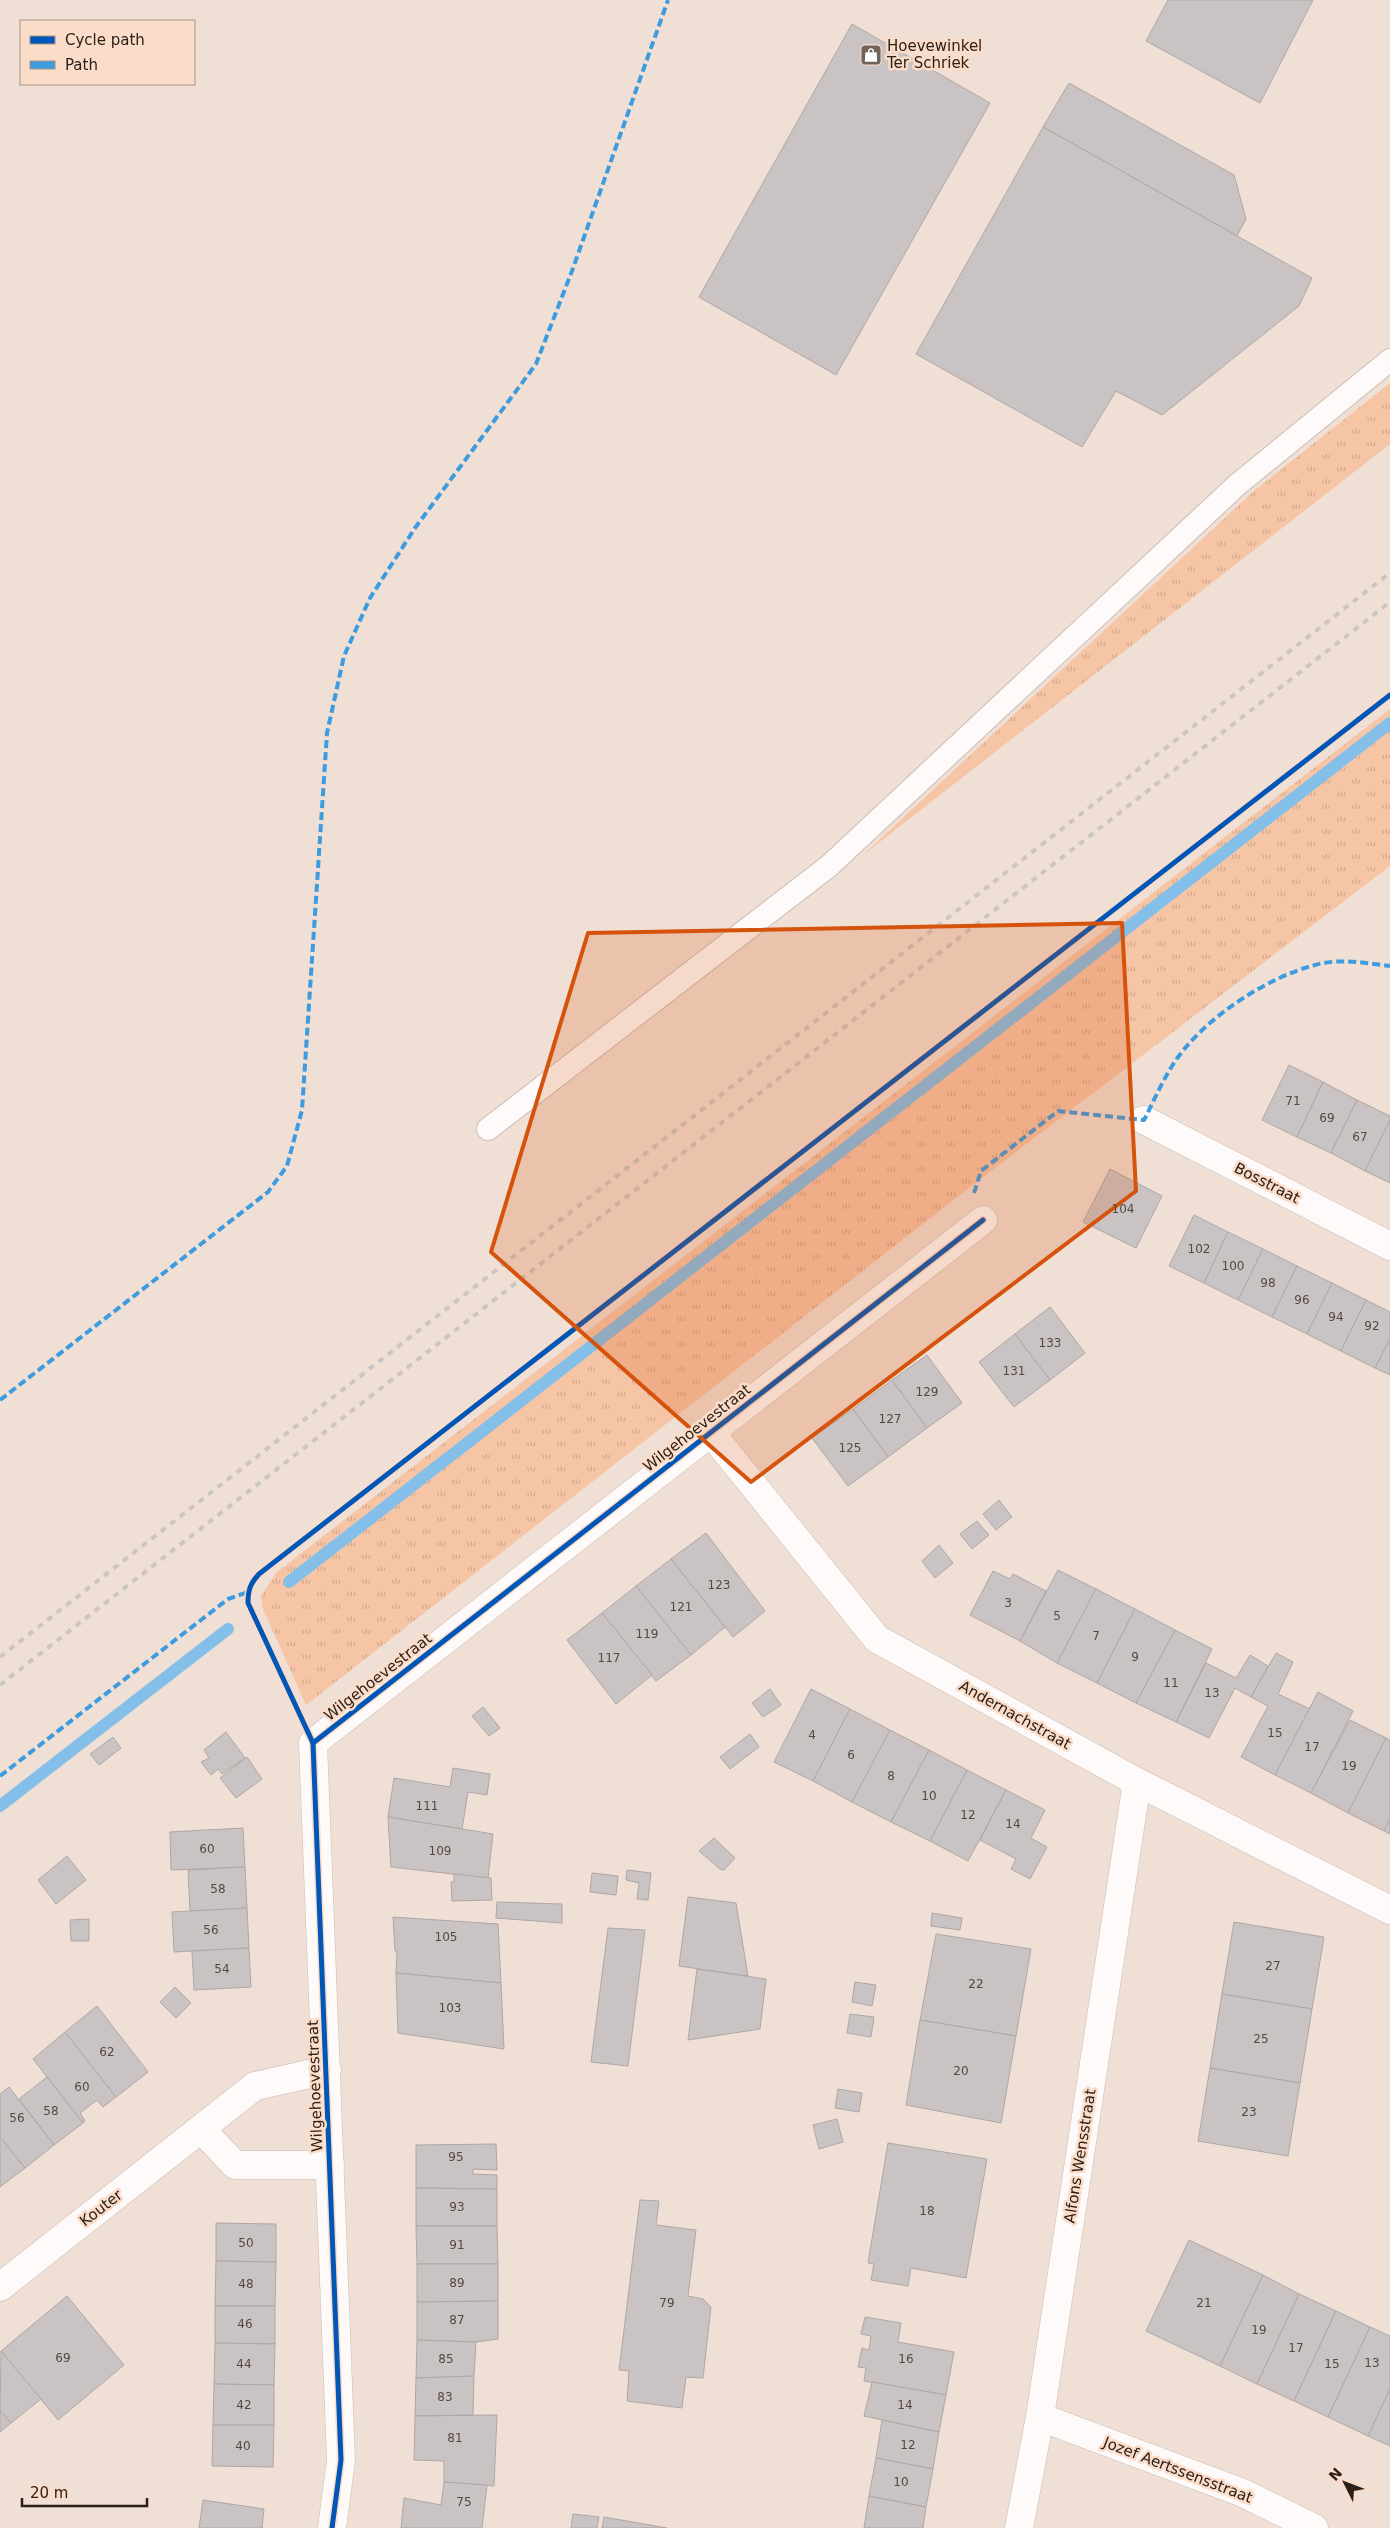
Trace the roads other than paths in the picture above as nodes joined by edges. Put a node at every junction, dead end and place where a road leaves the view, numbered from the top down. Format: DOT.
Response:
graph roads {
  1 [pos="1390,360"];
  2 [pos="1144,1120"];
  3 [pos="488,1129"];
  4 [pos="983,1220"];
  5 [pos="1390,1246"];
  6 [pos="711,1433"];
  7 [pos="1137,1782"];
  8 [pos="1390,1910"];
  9 [pos="327,2070"];
  10 [pos="201,2129"];
  11 [pos="330,2166"];
  12 [pos="0,2287"];
  13 [pos="1040,2417"];
  14 [pos="332,2528"];
  15 [pos="1019,2528"];
  16 [pos="1314,2528"];
  1 -- 3 [label="lane"];
  2 -- 5 [label="street, Bosstraat"];
  4 -- 6 [label="street, Wilgehoevestraat"];
  6 -- 7 [label="street, Andernachstraat"];
  6 -- 9 [label="street, Wilgehoevestraat"];
  7 -- 8 [label="street, Andernachstraat"];
  7 -- 13 [label="street, Alfons Wensstraat"];
  9 -- 10 [label="street, Kouter"];
  9 -- 11 [label="street, Wilgehoevestraat"];
  10 -- 11 [label="street"];
  10 -- 12 [label="street, Kouter"];
  11 -- 14 [label="street, Wilgehoevestraat"];
  13 -- 15 [label="street, Alfons Wensstraat"];
  13 -- 16 [label="street, Jozef Aertssensstraat"];
}
